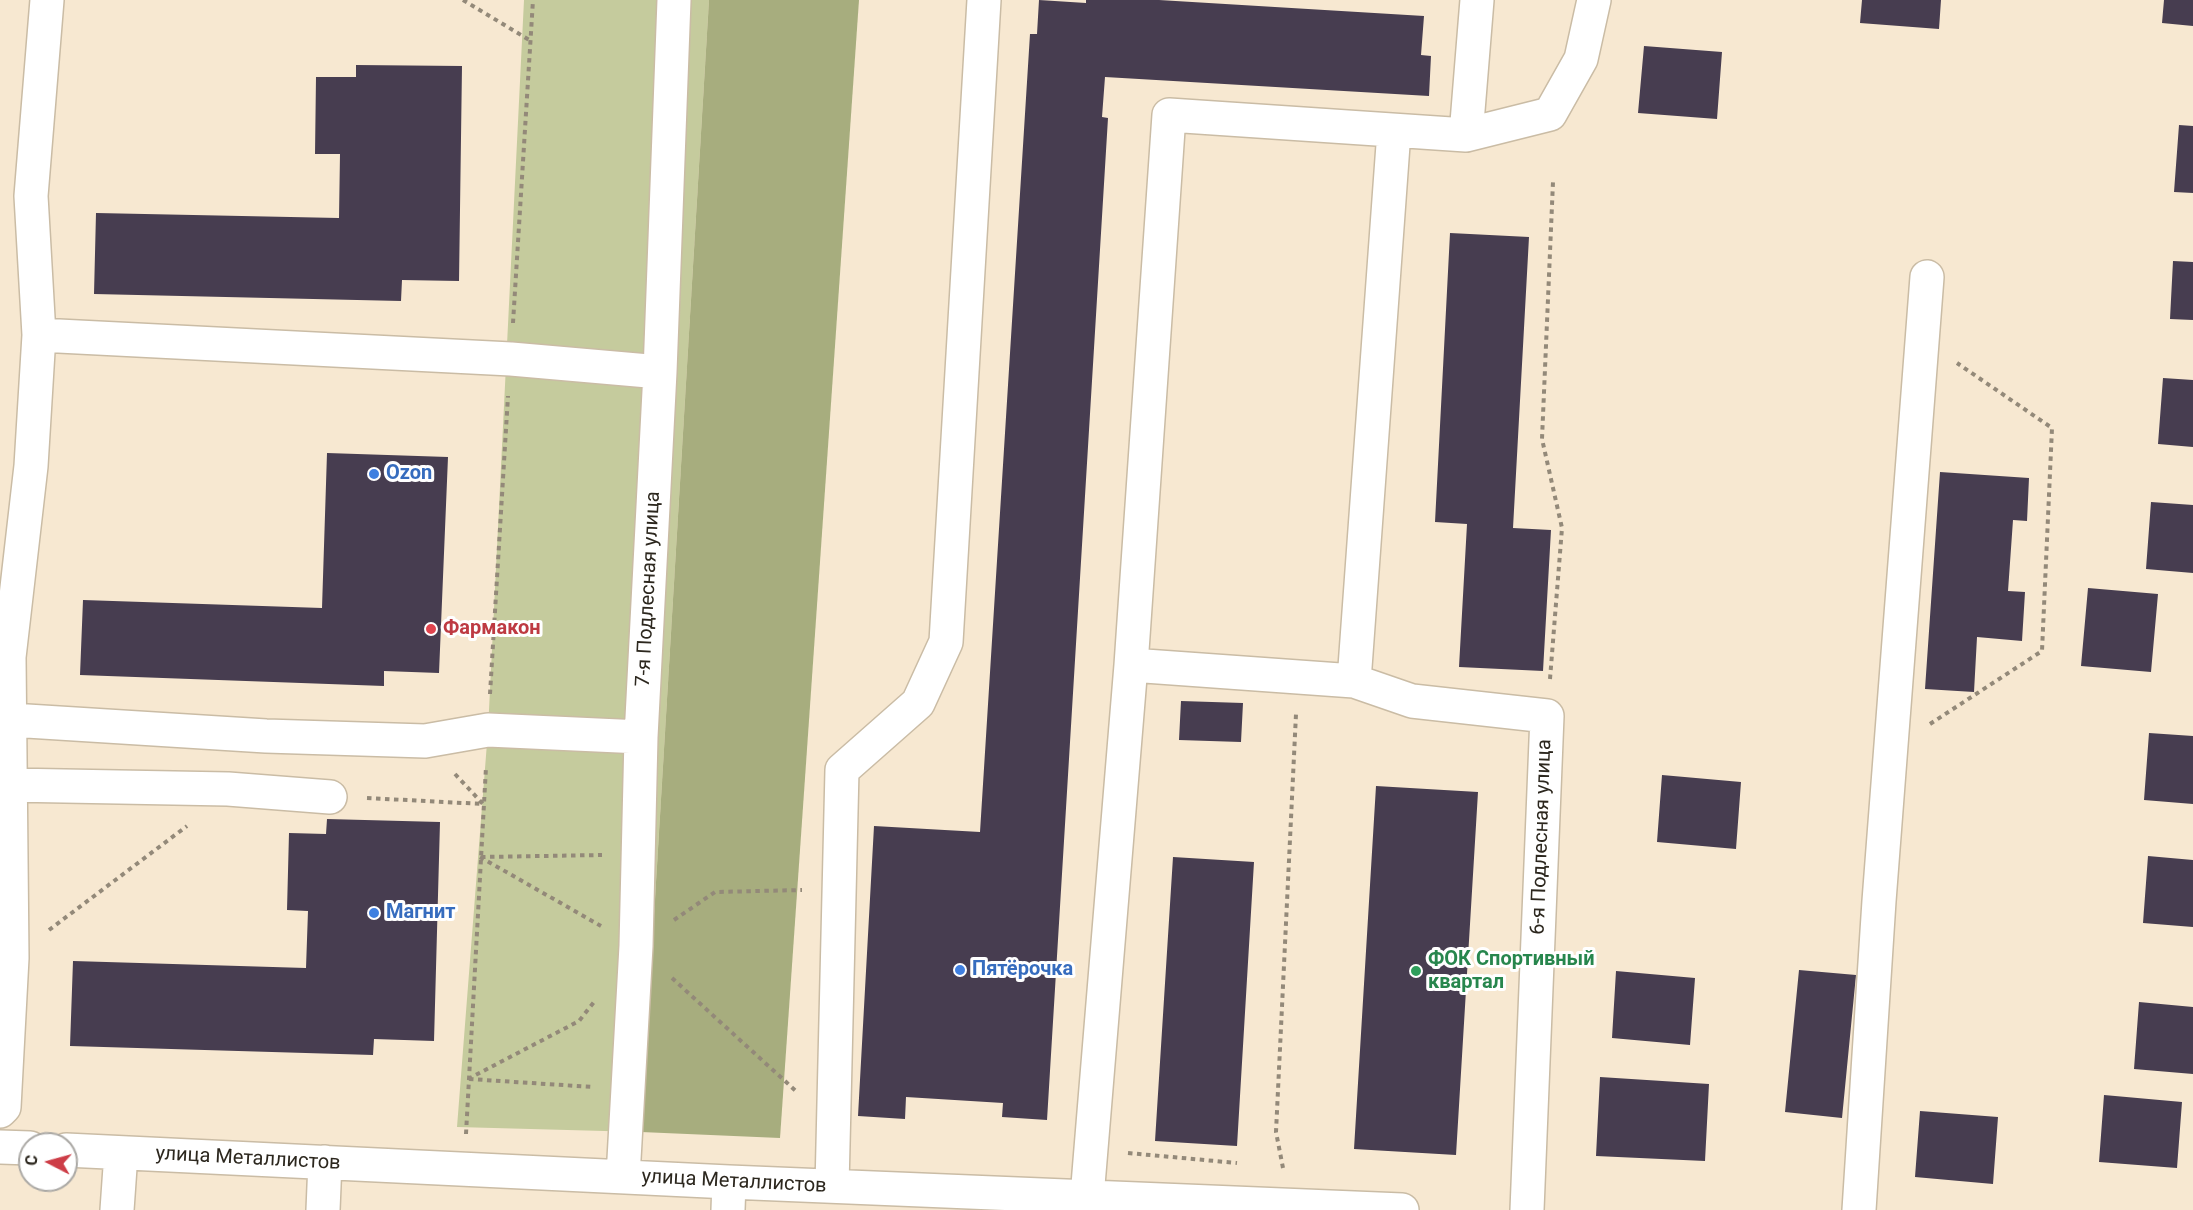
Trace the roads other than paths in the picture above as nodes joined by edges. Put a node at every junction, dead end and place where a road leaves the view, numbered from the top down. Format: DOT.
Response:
graph roads {
  1 [pos="47,0"];
  2 [pos="674,0"];
  3 [pos="984,0"];
  4 [pos="1477,0"];
  5 [pos="1594,0"];
  6 [pos="1394,130"];
  7 [pos="1466,135"];
  8 [pos="1926,277"];
  9 [pos="39,335"];
  10 [pos="660,372"];
  11 [pos="1131,665"];
  12 [pos="1354,681"];
  13 [pos="10,720"];
  14 [pos="641,736"];
  15 [pos="10,785"];
  16 [pos="330,797"];
  17 [pos="0,1111"];
  18 [pos="0,1147"];
  19 [pos="18,1148"];
  20 [pos="78,1151"];
  21 [pos="121,1153"];
  22 [pos="325,1162"];
  23 [pos="623,1177"];
  24 [pos="832,1186"];
  25 [pos="728,1196"];
  26 [pos="1088,1197"];
  27 [pos="900,1200"];
  28 [pos="117,1210"];
  29 [pos="323,1210"];
  30 [pos="1402,1210"];
  31 [pos="1527,1210"];
  32 [pos="1858,1210"];
  1 -- 9 [label="street"];
  2 -- 10 [label="street, 7-я Подлесная улица"];
  3 -- 24 [label="street"];
  4 -- 7 [label="street"];
  5 -- 7 [label="street"];
  6 -- 7 [label="street"];
  6 -- 11 [label="street"];
  6 -- 12 [label="street"];
  8 -- 32 [label="street"];
  9 -- 10 [label="street"];
  9 -- 13 [label="street"];
  10 -- 14 [label="street, 7-я Подлесная улица"];
  11 -- 12 [label="street"];
  11 -- 26 [label="street"];
  12 -- 31 [label="street, 6-я Подлесная улица"];
  13 -- 14 [label="street"];
  13 -- 15 [label="street"];
  14 -- 23 [label="street, 7-я Подлесная улица"];
  15 -- 16 [label="street"];
  15 -- 17 [label="street"];
  18 -- 19 [label="street"];
  20 -- 21 [label="street, улица Металлистов"];
  21 -- 22 [label="street, улица Металлистов"];
  21 -- 28 [label="street"];
  22 -- 23 [label="street, улица Металлистов"];
  22 -- 29 [label="street"];
  23 -- 25 [label="street, улица Металлистов"];
  24 -- 25 [label="street, улица Металлистов"];
  24 -- 27 [label="street, улица Металлистов"];
  26 -- 27 [label="street, улица Металлистов"];
  26 -- 30 [label="street, улица Металлистов"];
}
